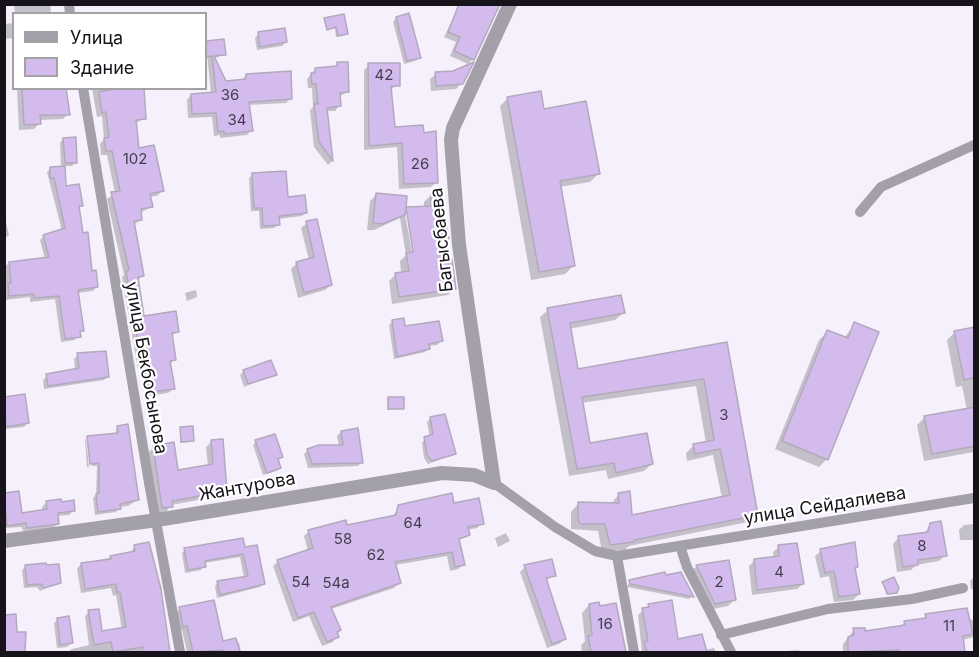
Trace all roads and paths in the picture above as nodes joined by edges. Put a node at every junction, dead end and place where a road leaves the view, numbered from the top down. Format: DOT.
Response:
graph roads {
  1 [pos="510,4"];
  2 [pos="83,90"];
  3 [pos="975,145"];
  4 [pos="860,212"];
  5 [pos="494,483"];
  6 [pos="975,498"];
  7 [pos="157,520"];
  8 [pos="4,541"];
  9 [pos="680,546"];
  10 [pos="617,556"];
  11 [pos="963,588"];
  12 [pos="721,635"];
  13 [pos="180,652"];
  14 [pos="634,652"];
  15 [pos="731,652"];
  1 -- 5 [label="street, Багысбаева"];
  2 -- 7 [label="street, улица Бекбосынова"];
  3 -- 4 [label="street"];
  5 -- 7 [label="street, Жантурова"];
  5 -- 10 [label="street, улица Сейдалиева"];
  6 -- 9 [label="street, улица Сейдалиева"];
  7 -- 8 [label="street, Жантурова"];
  7 -- 13 [label="street, улица Бекбосынова"];
  9 -- 10 [label="street, улица Сейдалиева"];
  9 -- 12 [label="street"];
  10 -- 14 [label="street"];
  11 -- 12 [label="street"];
  12 -- 15 [label="street"];
}
